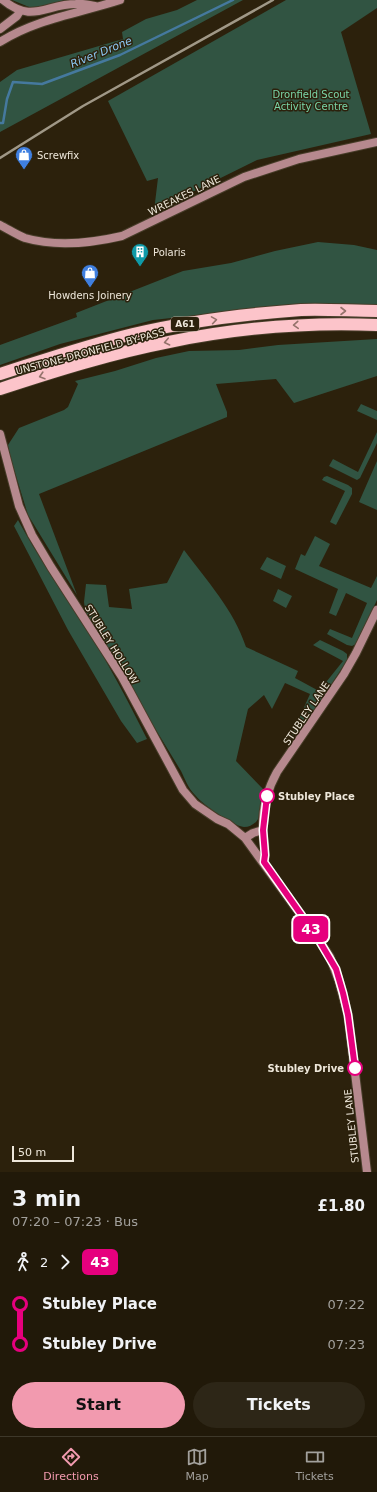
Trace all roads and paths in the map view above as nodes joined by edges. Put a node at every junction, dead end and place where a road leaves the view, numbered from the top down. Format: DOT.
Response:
graph roads {
  1 [pos="3,0"];
  2 [pos="120,0"];
  3 [pos="100,6"];
  4 [pos="20,11"];
  5 [pos="0,29"];
  6 [pos="0,42"];
  7 [pos="377,142"];
  8 [pos="0,225"];
  9 [pos="377,311"];
  10 [pos="377,325"];
  11 [pos="0,374"];
  12 [pos="1,389"];
  13 [pos="0,434"];
  14 [pos="377,610"];
  15 [pos="263,830"];
  16 [pos="245,838"];
  17 [pos="264,862"];
  18 [pos="367,1172"];
  1 -- 4 [label="main road"];
  2 -- 3 [label="main road"];
  3 -- 4 [label="main road"];
  3 -- 6 [label="main road"];
  4 -- 5 [label="main road"];
  7 -- 8 [label="main road, WREAKES LANE"];
  11 -- 9 [label="highway, UNSTONE-DRONFIELD BY-PASS / A61, one-way"];
  10 -- 12 [label="highway, UNSTONE-DRONFIELD BY-PASS / A61, one-way"];
  13 -- 16 [label="main road, STUBLEY HOLLOW"];
  14 -- 15 [label="main road, STUBLEY LANE"];
  15 -- 16 [label="main road"];
  15 -- 17 [label="main road, STUBLEY LANE"];
  16 -- 17 [label="main road, STUBLEY LANE"];
  17 -- 18 [label="main road, STUBLEY LANE"];
}
